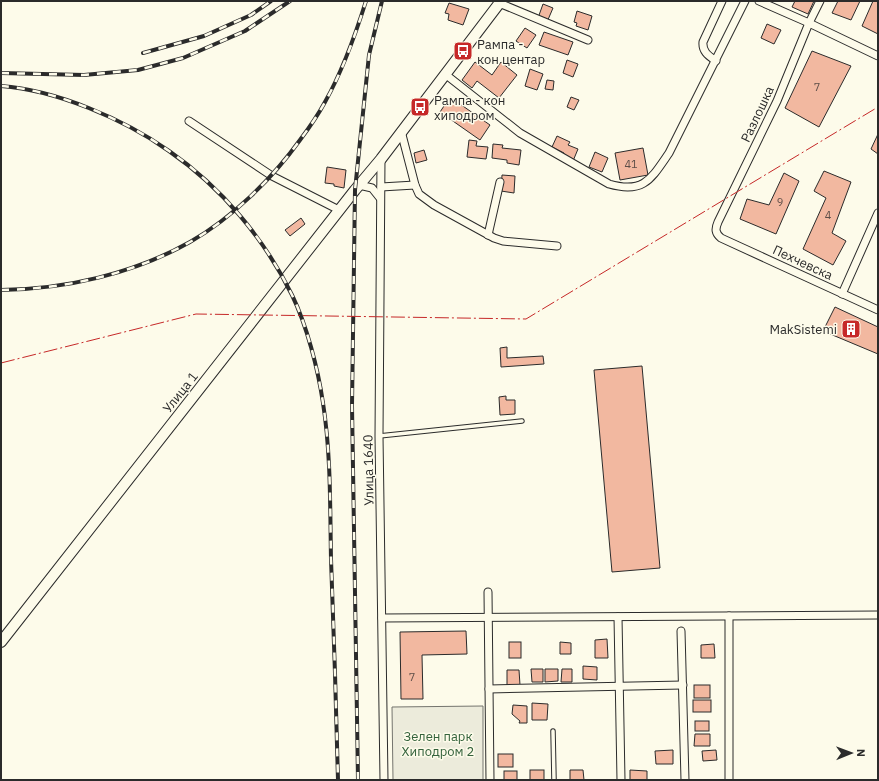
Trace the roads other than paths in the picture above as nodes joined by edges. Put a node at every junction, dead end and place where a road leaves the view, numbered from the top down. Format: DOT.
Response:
graph roads {
  1 [pos="722,1"];
  2 [pos="745,1"];
  3 [pos="759,1"];
  4 [pos="820,1"];
  5 [pos="500,2"];
  6 [pos="809,23"];
  7 [pos="588,40"];
  8 [pos="878,56"];
  9 [pos="716,61"];
  10 [pos="445,74"];
  11 [pos="188,121"];
  12 [pos="401,131"];
  13 [pos="381,159"];
  14 [pos="500,182"];
  15 [pos="359,185"];
  16 [pos="414,185"];
  17 [pos="380,187"];
  18 [pos="380,198"];
  19 [pos="339,210"];
  20 [pos="878,213"];
  21 [pos="488,235"];
  22 [pos="718,235"];
  23 [pos="557,246"];
  24 [pos="842,294"];
  25 [pos="878,310"];
  26 [pos="522,421"];
  27 [pos="379,436"];
  28 [pos="488,592"];
  29 [pos="878,615"];
  30 [pos="729,616"];
  31 [pos="618,617"];
  32 [pos="382,618"];
  33 [pos="488,618"];
  34 [pos="681,631"];
  35 [pos="1,642"];
  36 [pos="682,685"];
  37 [pos="619,686"];
  38 [pos="489,689"];
  39 [pos="553,731"];
  40 [pos="384,780"];
  41 [pos="490,780"];
  42 [pos="554,780"];
  43 [pos="621,780"];
  44 [pos="685,780"];
  45 [pos="729,780"];
  1 -- 9 [label="street"];
  2 -- 9 [label="street"];
  3 -- 6 [label="street"];
  4 -- 6 [label="street, Разлошка"];
  5 -- 7 [label="street"];
  5 -- 10 [label="main road, Улица 1"];
  6 -- 8 [label="street"];
  6 -- 22 [label="street, Разлошка"];
  9 -- 10 [label="street"];
  10 -- 12 [label="main road, Улица 1"];
  11 -- 19 [label="street"];
  12 -- 13 [label="main road, Улица 1"];
  12 -- 16 [label="street"];
  13 -- 15 [label="main road, Улица 1"];
  13 -- 17 [label="street, Улица 1640"];
  14 -- 21 [label="street"];
  15 -- 18 [label="street"];
  15 -- 19 [label="main road, Улица 1"];
  16 -- 17 [label="street"];
  16 -- 21 [label="street"];
  17 -- 18 [label="street, Улица 1640"];
  18 -- 27 [label="street, Улица 1640"];
  19 -- 35 [label="main road, Улица 1"];
  20 -- 24 [label="street"];
  21 -- 23 [label="street"];
  22 -- 24 [label="street, Пехчевска"];
  24 -- 25 [label="street, Пехчевска"];
  26 -- 27 [label="lane"];
  27 -- 32 [label="street, Улица 1640"];
  28 -- 33 [label="street"];
  29 -- 30 [label="street"];
  30 -- 31 [label="street"];
  30 -- 45 [label="street"];
  31 -- 33 [label="street"];
  31 -- 37 [label="street"];
  32 -- 33 [label="street"];
  32 -- 40 [label="street, Улица 1640"];
  33 -- 38 [label="street"];
  34 -- 36 [label="street"];
  36 -- 37 [label="street"];
  36 -- 44 [label="street"];
  37 -- 38 [label="street"];
  37 -- 43 [label="street"];
  38 -- 41 [label="street"];
  39 -- 42 [label="lane"];
}
